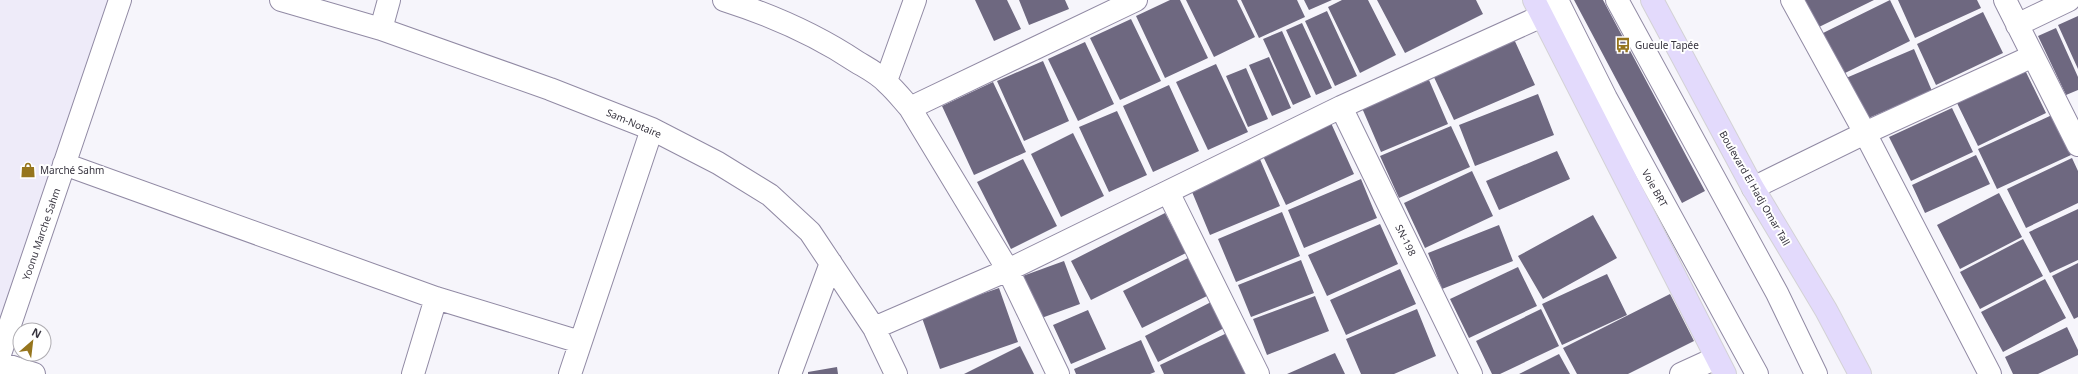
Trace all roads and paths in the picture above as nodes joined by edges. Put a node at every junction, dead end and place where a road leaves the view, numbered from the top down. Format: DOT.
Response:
graph roads {
  1 [pos="120,0"];
  2 [pos="281,0"];
  3 [pos="389,0"];
  4 [pos="724,0"];
  5 [pos="914,0"];
  6 [pos="1136,0"];
  7 [pos="1617,0"];
  8 [pos="1652,0"];
  9 [pos="1792,0"];
  10 [pos="2005,0"];
  11 [pos="2069,0"];
  12 [pos="1544,5"];
  13 [pos="2018,25"];
  14 [pos="381,29"];
  15 [pos="2033,56"];
  16 [pos="886,82"];
  17 [pos="1341,107"];
  18 [pos="910,108"];
  19 [pos="652,129"];
  20 [pos="1864,133"];
  21 [pos="2078,145"];
  22 [pos="64,164"];
  23 [pos="1753,188"];
  24 [pos="1168,192"];
  25 [pos="831,263"];
  26 [pos="1008,270"];
  27 [pos="436,298"];
  28 [pos="874,328"];
  29 [pos="580,342"];
  30 [pos="0,354"];
  31 [pos="0,363"];
  32 [pos="1721,366"];
  33 [pos="34,374"];
  34 [pos="413,374"];
  35 [pos="570,374"];
  36 [pos="790,374"];
  37 [pos="896,374"];
  38 [pos="1058,374"];
  39 [pos="1258,374"];
  40 [pos="1471,374"];
  41 [pos="1681,374"];
  42 [pos="1757,374"];
  43 [pos="1816,374"];
  44 [pos="1860,374"];
  45 [pos="1990,374"];
  1 -- 22 [label="street, Yoonu Marche Sahm"];
  2 -- 14 [label="street, Sam-Notaire"];
  3 -- 14 [label="street"];
  4 -- 16 [label="street"];
  5 -- 16 [label="street"];
  6 -- 18 [label="street"];
  7 -- 43 [label="street"];
  8 -- 23 [label="main road, Boulevard El Hadj Omar Tall"];
  9 -- 20 [label="street"];
  10 -- 13 [label="street"];
  11 -- 13 [label="street"];
  12 -- 17 [label="street"];
  12 -- 32 [label="main road"];
  12 -- 42 [label="street, Voie BRT"];
  13 -- 15 [label="street"];
  14 -- 19 [label="street, Sam-Notaire"];
  15 -- 20 [label="street"];
  15 -- 21 [label="street"];
  16 -- 18 [label="street"];
  17 -- 24 [label="street"];
  17 -- 40 [label="street, SN-198"];
  18 -- 26 [label="street"];
  19 -- 25 [label="street, Sam-Notaire"];
  19 -- 29 [label="street"];
  20 -- 23 [label="street"];
  20 -- 45 [label="street"];
  22 -- 27 [label="street"];
  22 -- 30 [label="street, Yoonu Marche Sahm"];
  23 -- 44 [label="main road, Boulevard El Hadj Omar Tall"];
  24 -- 26 [label="street"];
  24 -- 39 [label="street"];
  25 -- 28 [label="street, Sam-Notaire"];
  25 -- 36 [label="street"];
  26 -- 28 [label="street"];
  26 -- 38 [label="street"];
  27 -- 29 [label="street"];
  27 -- 34 [label="street"];
  28 -- 37 [label="street, Sam-Notaire"];
  29 -- 35 [label="street"];
  31 -- 33 [label="street"];
  32 -- 41 [label="street"];
}
